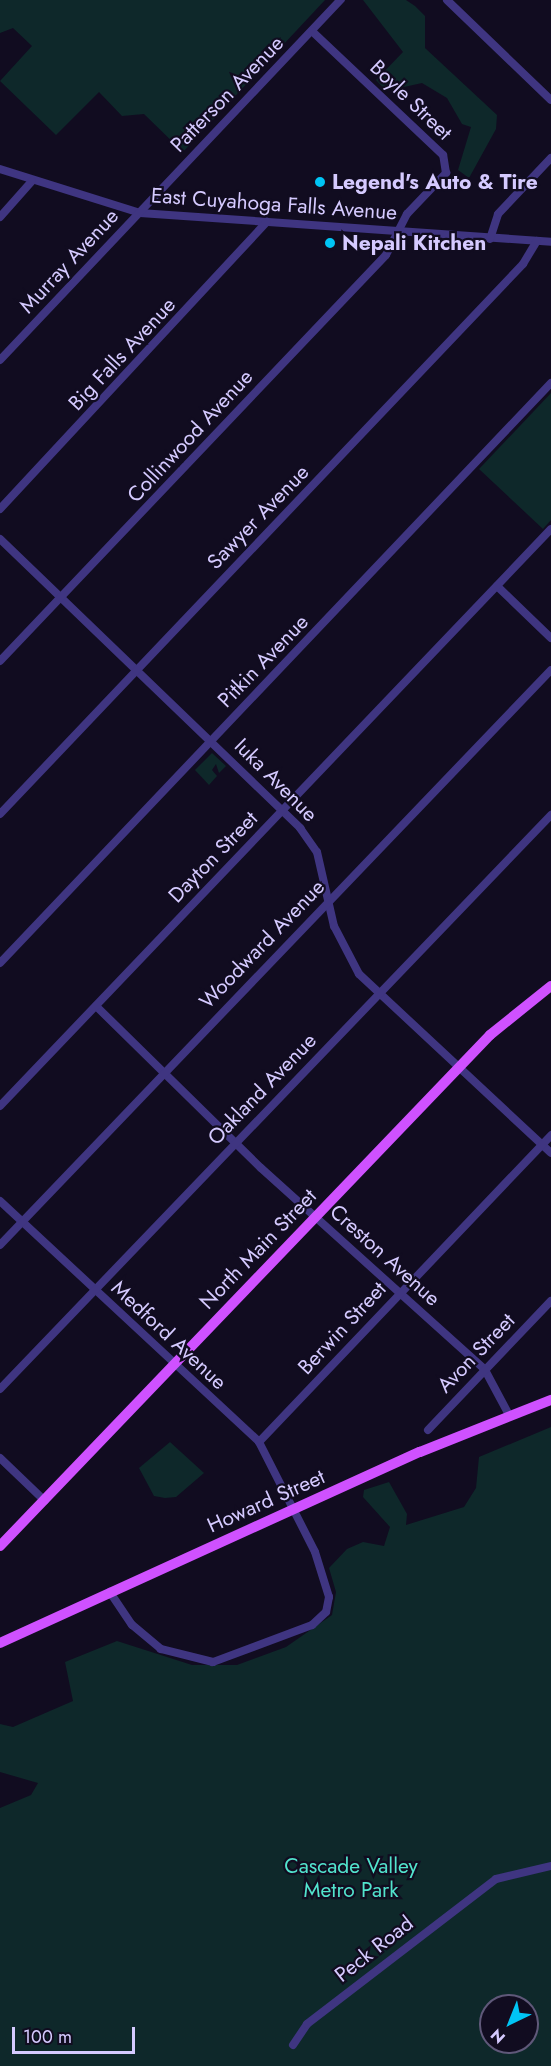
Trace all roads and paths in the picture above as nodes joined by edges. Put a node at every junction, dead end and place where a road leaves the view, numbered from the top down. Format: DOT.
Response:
graph roads {
  1 [pos="341,0"];
  2 [pos="447,0"];
  3 [pos="312,31"];
  4 [pos="551,100"];
  5 [pos="551,158"];
  6 [pos="0,169"];
  7 [pos="32,181"];
  8 [pos="140,213"];
  9 [pos="0,217"];
  10 [pos="267,222"];
  11 [pos="400,232"];
  12 [pos="490,239"];
  13 [pos="537,241"];
  14 [pos="551,242"];
  15 [pos="0,360"];
  16 [pos="551,383"];
  17 [pos="0,509"];
  18 [pos="551,529"];
  19 [pos="0,540"];
  20 [pos="497,586"];
  21 [pos="61,598"];
  22 [pos="551,638"];
  23 [pos="0,661"];
  24 [pos="137,670"];
  25 [pos="551,670"];
  26 [pos="212,740"];
  27 [pos="283,809"];
  28 [pos="0,814"];
  29 [pos="551,815"];
  30 [pos="330,899"];
  31 [pos="0,963"];
  32 [pos="551,986"];
  33 [pos="378,994"];
  34 [pos="96,1006"];
  35 [pos="458,1068"];
  36 [pos="163,1073"];
  37 [pos="0,1106"];
  38 [pos="551,1135"];
  39 [pos="236,1143"];
  40 [pos="542,1145"];
  41 [pos="551,1153"];
  42 [pos="0,1201"];
  43 [pos="316,1216"];
  44 [pos="22,1222"];
  45 [pos="0,1245"];
  46 [pos="94,1291"];
  47 [pos="400,1293"];
  48 [pos="551,1301"];
  49 [pos="174,1365"];
  50 [pos="485,1370"];
  51 [pos="0,1389"];
  52 [pos="551,1400"];
  53 [pos="509,1415"];
  54 [pos="428,1430"];
  55 [pos="259,1442"];
  56 [pos="0,1458"];
  57 [pos="45,1501"];
  58 [pos="293,1511"];
  59 [pos="0,1546"];
  60 [pos="110,1592"];
  61 [pos="0,1644"];
  62 [pos="551,1866"];
  63 [pos="293,2045"];
  1 -- 3 [label="street, Patterson Avenue"];
  2 -- 4 [label="street"];
  3 -- 8 [label="street, Patterson Avenue"];
  3 -- 11 [label="street, Boyle Street"];
  5 -- 12 [label="street"];
  6 -- 7 [label="street, East Cuyahoga Falls Avenue"];
  7 -- 8 [label="street, East Cuyahoga Falls Avenue"];
  7 -- 9 [label="street"];
  8 -- 10 [label="street, East Cuyahoga Falls Avenue"];
  8 -- 15 [label="street, Murray Avenue"];
  10 -- 11 [label="street, East Cuyahoga Falls Avenue"];
  10 -- 17 [label="street, Big Falls Avenue"];
  11 -- 12 [label="street, East Cuyahoga Falls Avenue"];
  11 -- 21 [label="street, Collinwood Avenue"];
  12 -- 13 [label="street, East Cuyahoga Falls Avenue"];
  13 -- 14 [label="street, East Cuyahoga Falls Avenue"];
  13 -- 24 [label="street, Sawyer Avenue"];
  16 -- 26 [label="street, Pitkin Avenue"];
  18 -- 20 [label="street, Dayton Street"];
  19 -- 21 [label="street, Iuka Avenue"];
  20 -- 22 [label="street"];
  20 -- 27 [label="street, Dayton Street"];
  21 -- 23 [label="street, Collinwood Avenue"];
  21 -- 24 [label="street, Iuka Avenue"];
  24 -- 26 [label="street, Iuka Avenue"];
  24 -- 28 [label="street, Sawyer Avenue"];
  25 -- 30 [label="street, Woodward Avenue"];
  26 -- 27 [label="street, Iuka Avenue"];
  26 -- 31 [label="street, Pitkin Avenue"];
  27 -- 30 [label="street, Iuka Avenue"];
  27 -- 34 [label="street, Dayton Street"];
  29 -- 33 [label="street, Oakland Avenue"];
  30 -- 33 [label="street, Iuka Avenue"];
  30 -- 36 [label="street, Woodward Avenue"];
  32 -- 35 [label="main road, North Main Street"];
  33 -- 35 [label="street, Iuka Avenue"];
  33 -- 39 [label="street, Oakland Avenue"];
  34 -- 36 [label="street, Creston Avenue"];
  34 -- 37 [label="street, Dayton Street"];
  35 -- 40 [label="street, Iuka Avenue"];
  35 -- 43 [label="main road, North Main Street"];
  36 -- 39 [label="street, Creston Avenue"];
  36 -- 44 [label="street, Woodward Avenue"];
  38 -- 40 [label="street, Berwin Street"];
  39 -- 43 [label="street, Creston Avenue"];
  39 -- 46 [label="street, Oakland Avenue"];
  40 -- 41 [label="street, Iuka Avenue"];
  40 -- 47 [label="street, Berwin Street"];
  42 -- 44 [label="street, Medford Avenue"];
  43 -- 47 [label="street, Creston Avenue"];
  43 -- 49 [label="main road, North Main Street"];
  44 -- 45 [label="street, Woodward Avenue"];
  44 -- 46 [label="street, Medford Avenue"];
  46 -- 49 [label="street, Medford Avenue"];
  46 -- 51 [label="street, Oakland Avenue"];
  47 -- 50 [label="street, Creston Avenue"];
  47 -- 55 [label="street, Berwin Street"];
  48 -- 50 [label="street, Avon Street"];
  49 -- 55 [label="street, Medford Avenue"];
  49 -- 57 [label="main road, North Main Street"];
  50 -- 53 [label="street, Creston Avenue"];
  50 -- 54 [label="street, Avon Street"];
  52 -- 53 [label="main road, Howard Street"];
  53 -- 58 [label="main road, Howard Street"];
  55 -- 58 [label="street, Medford Avenue"];
  56 -- 57 [label="street"];
  57 -- 59 [label="main road, North Main Street"];
  58 -- 60 [label="main road, Howard Street"];
  58 -- 60 [label="street, Medford Avenue"];
  60 -- 61 [label="main road, Howard Street"];
  62 -- 63 [label="street, Peck Road"];
}
